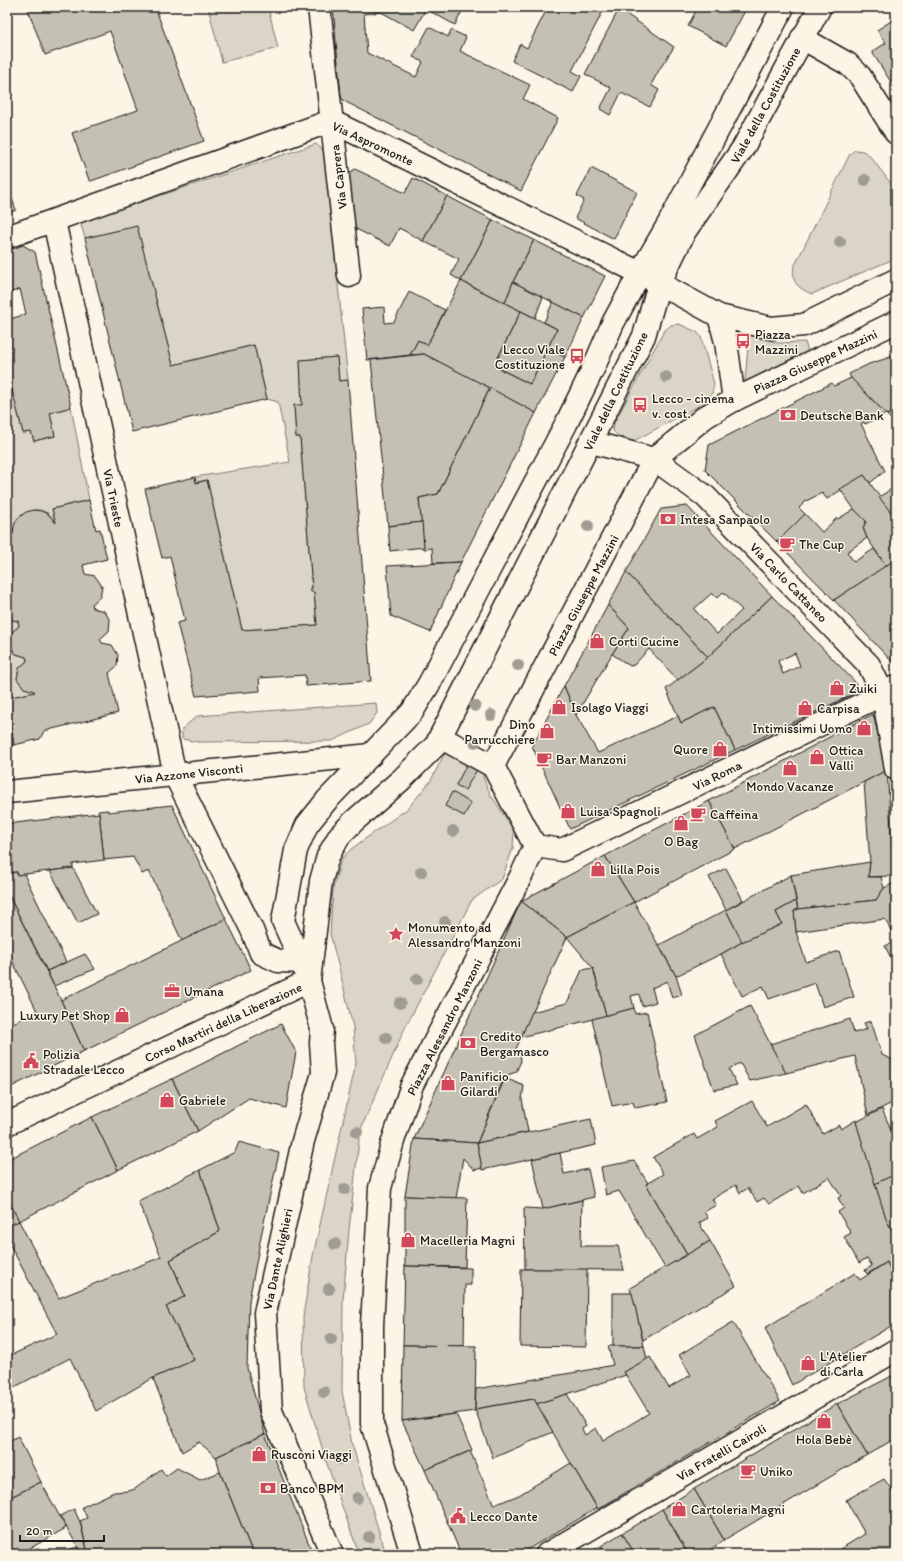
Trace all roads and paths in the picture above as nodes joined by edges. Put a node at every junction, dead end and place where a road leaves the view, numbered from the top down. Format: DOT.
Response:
graph roads {
  1 [pos="319,7"];
  2 [pos="783,7"];
  3 [pos="820,7"];
  4 [pos="802,38"];
  5 [pos="331,121"];
  6 [pos="896,133"];
  7 [pos="54,221"];
  8 [pos="7,237"];
  9 [pos="640,273"];
  10 [pos="349,276"];
  11 [pos="896,280"];
  12 [pos="659,284"];
  13 [pos="719,316"];
  14 [pos="896,322"];
  15 [pos="734,400"];
  16 [pos="591,442"];
  17 [pos="654,459"];
  18 [pos="889,690"];
  19 [pos="440,737"];
  20 [pos="371,755"];
  21 [pos="493,766"];
  22 [pos="896,769"];
  23 [pos="175,775"];
  24 [pos="7,792"];
  25 [pos="536,846"];
  26 [pos="305,971"];
  27 [pos="7,1124"];
  28 [pos="896,1350"];
  29 [pos="332,1554"];
  30 [pos="412,1554"];
  31 [pos="547,1554"];
  1 -- 5 [label="street, Via Caprera"];
  2 -- 9 [label="street"];
  3 -- 4 [label="street, Viale della Costituzione"];
  4 -- 6 [label="street"];
  4 -- 12 [label="street, Viale della Costituzione"];
  5 -- 7 [label="street, Via Aspromonte"];
  5 -- 9 [label="street, Via Aspromonte"];
  5 -- 10 [label="street, Via Caprera"];
  7 -- 8 [label="street, Via Aspromonte"];
  7 -- 23 [label="street, Via Trieste"];
  9 -- 12 [label="street, Via Aspromonte"];
  9 -- 20 [label="street"];
  11 -- 13 [label="street"];
  12 -- 13 [label="street"];
  12 -- 16 [label="street, Viale della Costituzione"];
  13 -- 15 [label="street, Piazza Giuseppe Mazzini"];
  14 -- 15 [label="street, Piazza Giuseppe Mazzini"];
  15 -- 17 [label="street, Piazza Giuseppe Mazzini"];
  16 -- 17 [label="street, Via Carlo Cattaneo"];
  16 -- 19 [label="street, Viale della Costituzione"];
  17 -- 18 [label="street, Via Carlo Cattaneo"];
  17 -- 21 [label="street, Piazza Giuseppe Mazzini"];
  18 -- 22 [label="street, Via Carlo Cattaneo"];
  18 -- 25 [label="street, Via Roma"];
  19 -- 21 [label="street"];
  19 -- 26 [label="street"];
  20 -- 23 [label="street, Via Azzone Visconti"];
  20 -- 26 [label="street"];
  21 -- 25 [label="street"];
  23 -- 24 [label="street, Via Azzone Visconti"];
  23 -- 26 [label="street, Via Trieste"];
  25 -- 30 [label="street, Piazza Alessandro Manzoni"];
  26 -- 27 [label="street, Corso Martiri della Liberazione"];
  26 -- 29 [label="street, Via Dante Alighieri"];
  28 -- 31 [label="street, Via Fratelli Cairoli"];
}
